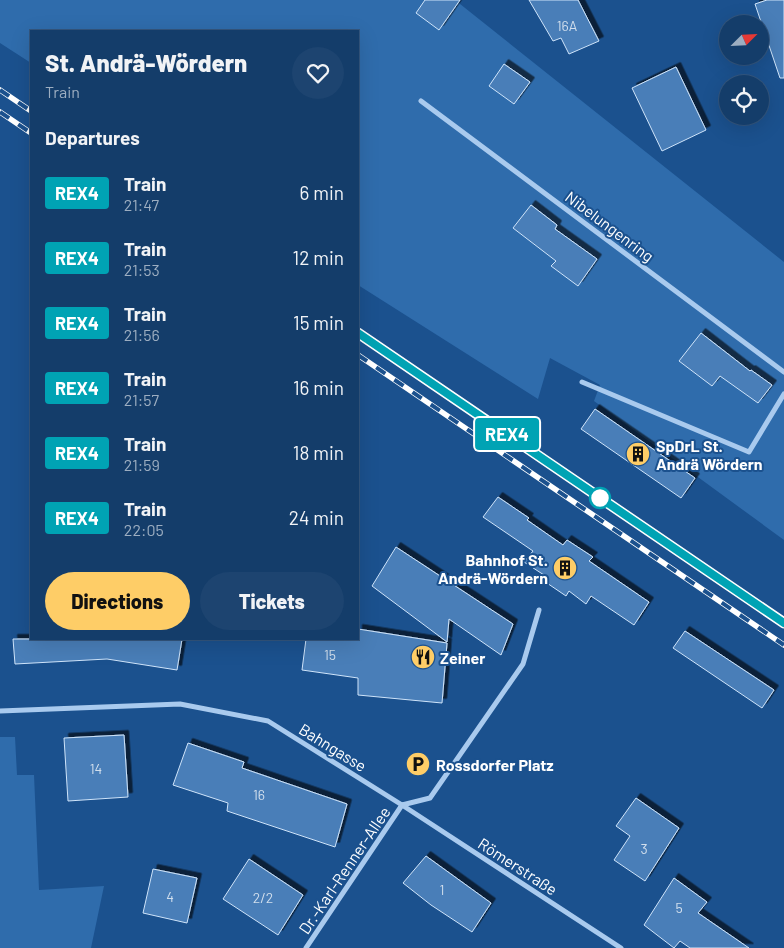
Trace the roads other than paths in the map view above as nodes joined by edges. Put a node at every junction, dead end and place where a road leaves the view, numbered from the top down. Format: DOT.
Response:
graph roads {
  1 [pos="421,100"];
  2 [pos="784,372"];
  3 [pos="582,382"];
  4 [pos="784,394"];
  5 [pos="538,610"];
  6 [pos="0,711"];
  7 [pos="402,805"];
  8 [pos="306,948"];
  9 [pos="621,948"];
  1 -- 2 [label="street, Nibelungenring"];
  3 -- 4 [label="street"];
  5 -- 7 [label="street"];
  6 -- 7 [label="street, Bahngasse"];
  7 -- 8 [label="street, Dr.-Karl-Renner-Allee"];
  7 -- 9 [label="street, Römerstraße"];
}
